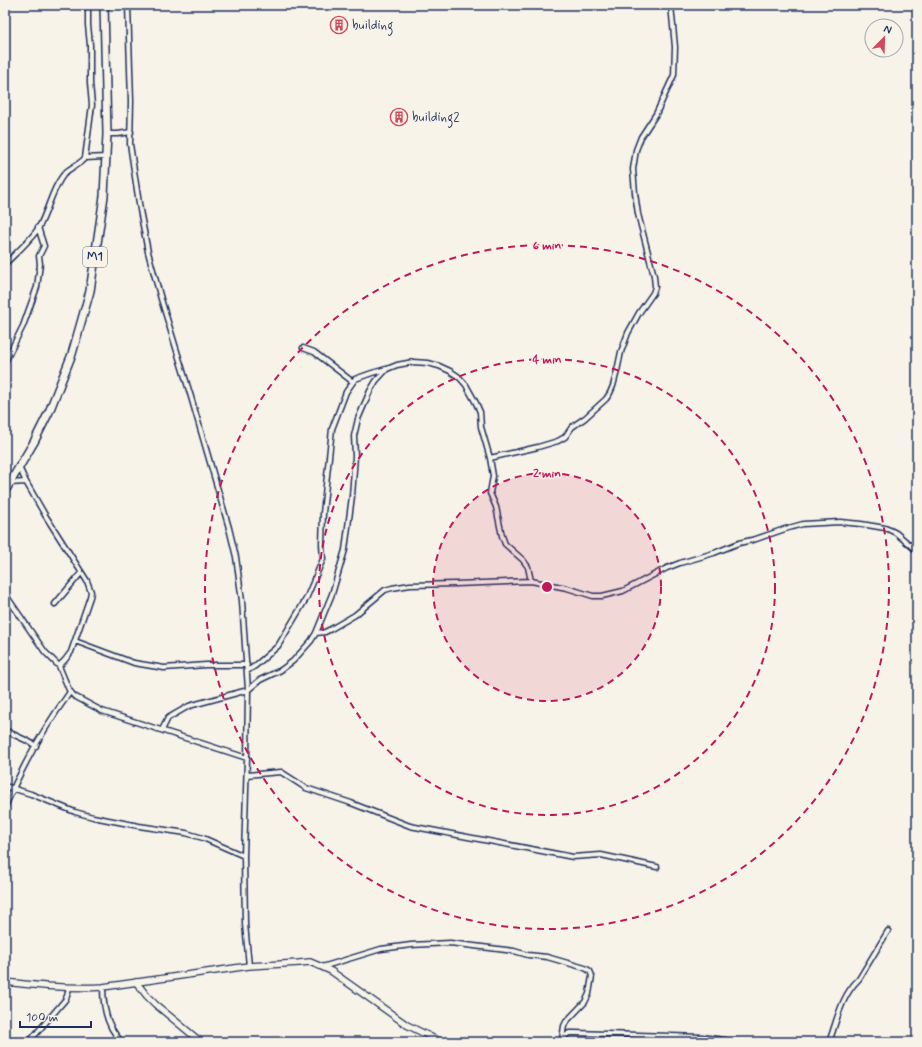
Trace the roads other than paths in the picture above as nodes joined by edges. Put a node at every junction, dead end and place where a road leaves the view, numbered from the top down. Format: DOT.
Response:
graph roads {
  1 [pos="88,5"];
  2 [pos="104,5"];
  3 [pos="128,5"];
  4 [pos="671,5"];
  5 [pos="131,132"];
  6 [pos="107,134"];
  7 [pos="105,157"];
  8 [pos="85,158"];
  9 [pos="38,228"];
  10 [pos="5,264"];
  11 [pos="303,348"];
  12 [pos="5,362"];
  13 [pos="387,369"];
  14 [pos="353,382"];
  15 [pos="490,458"];
  16 [pos="19,467"];
  17 [pos="26,482"];
  18 [pos="10,483"];
  19 [pos="5,491"];
  20 [pos="917,551"];
  21 [pos="81,573"];
  22 [pos="531,581"];
  23 [pos="5,594"];
  24 [pos="55,604"];
  25 [pos="316,633"];
  26 [pos="75,641"];
  27 [pos="246,665"];
  28 [pos="59,666"];
  29 [pos="247,671"];
  30 [pos="248,690"];
  31 [pos="70,692"];
  32 [pos="5,730"];
  33 [pos="162,730"];
  34 [pos="36,746"];
  35 [pos="247,758"];
  36 [pos="247,775"];
  37 [pos="5,786"];
  38 [pos="13,788"];
  39 [pos="5,807"];
  40 [pos="244,856"];
  41 [pos="657,867"];
  42 [pos="888,931"];
  43 [pos="249,966"];
  44 [pos="322,966"];
  45 [pos="5,982"];
  46 [pos="136,982"];
  47 [pos="103,986"];
  48 [pos="69,988"];
  49 [pos="560,1040"];
  50 [pos="29,1042"];
  51 [pos="122,1042"];
  52 [pos="201,1042"];
  53 [pos="441,1042"];
  54 [pos="738,1042"];
  55 [pos="829,1042"];
  1 -- 8 [label="street"];
  2 -- 6 [label="highway, M1"];
  3 -- 5 [label="street"];
  4 -- 15 [label="street"];
  5 -- 6 [label="street"];
  5 -- 27 [label="street"];
  6 -- 7 [label="highway, M1"];
  7 -- 8 [label="street"];
  7 -- 16 [label="highway, M1"];
  8 -- 9 [label="street"];
  9 -- 10 [label="street"];
  9 -- 12 [label="street"];
  11 -- 14 [label="street"];
  13 -- 14 [label="street"];
  13 -- 15 [label="street"];
  13 -- 25 [label="street"];
  14 -- 29 [label="street"];
  15 -- 22 [label="street"];
  16 -- 17 [label="street"];
  16 -- 18 [label="highway, M1"];
  17 -- 18 [label="street"];
  17 -- 21 [label="street"];
  18 -- 19 [label="highway, M1"];
  20 -- 22 [label="street"];
  21 -- 24 [label="street"];
  21 -- 26 [label="street"];
  22 -- 25 [label="street"];
  23 -- 28 [label="street"];
  25 -- 30 [label="street"];
  26 -- 27 [label="street"];
  26 -- 28 [label="street"];
  27 -- 29 [label="street"];
  28 -- 31 [label="street"];
  29 -- 30 [label="street"];
  30 -- 33 [label="street"];
  30 -- 35 [label="street"];
  31 -- 33 [label="street"];
  31 -- 34 [label="street"];
  32 -- 34 [label="street"];
  33 -- 35 [label="street"];
  34 -- 38 [label="street"];
  35 -- 36 [label="street"];
  36 -- 40 [label="street"];
  36 -- 41 [label="street"];
  37 -- 38 [label="street"];
  38 -- 39 [label="street"];
  38 -- 40 [label="street"];
  40 -- 43 [label="street"];
  42 -- 55 [label="street"];
  43 -- 44 [label="street"];
  43 -- 46 [label="street"];
  44 -- 49 [label="street"];
  44 -- 53 [label="street"];
  45 -- 48 [label="street"];
  46 -- 47 [label="street"];
  46 -- 52 [label="street"];
  47 -- 48 [label="street"];
  47 -- 51 [label="street"];
  48 -- 50 [label="street"];
  49 -- 54 [label="street"];
}
